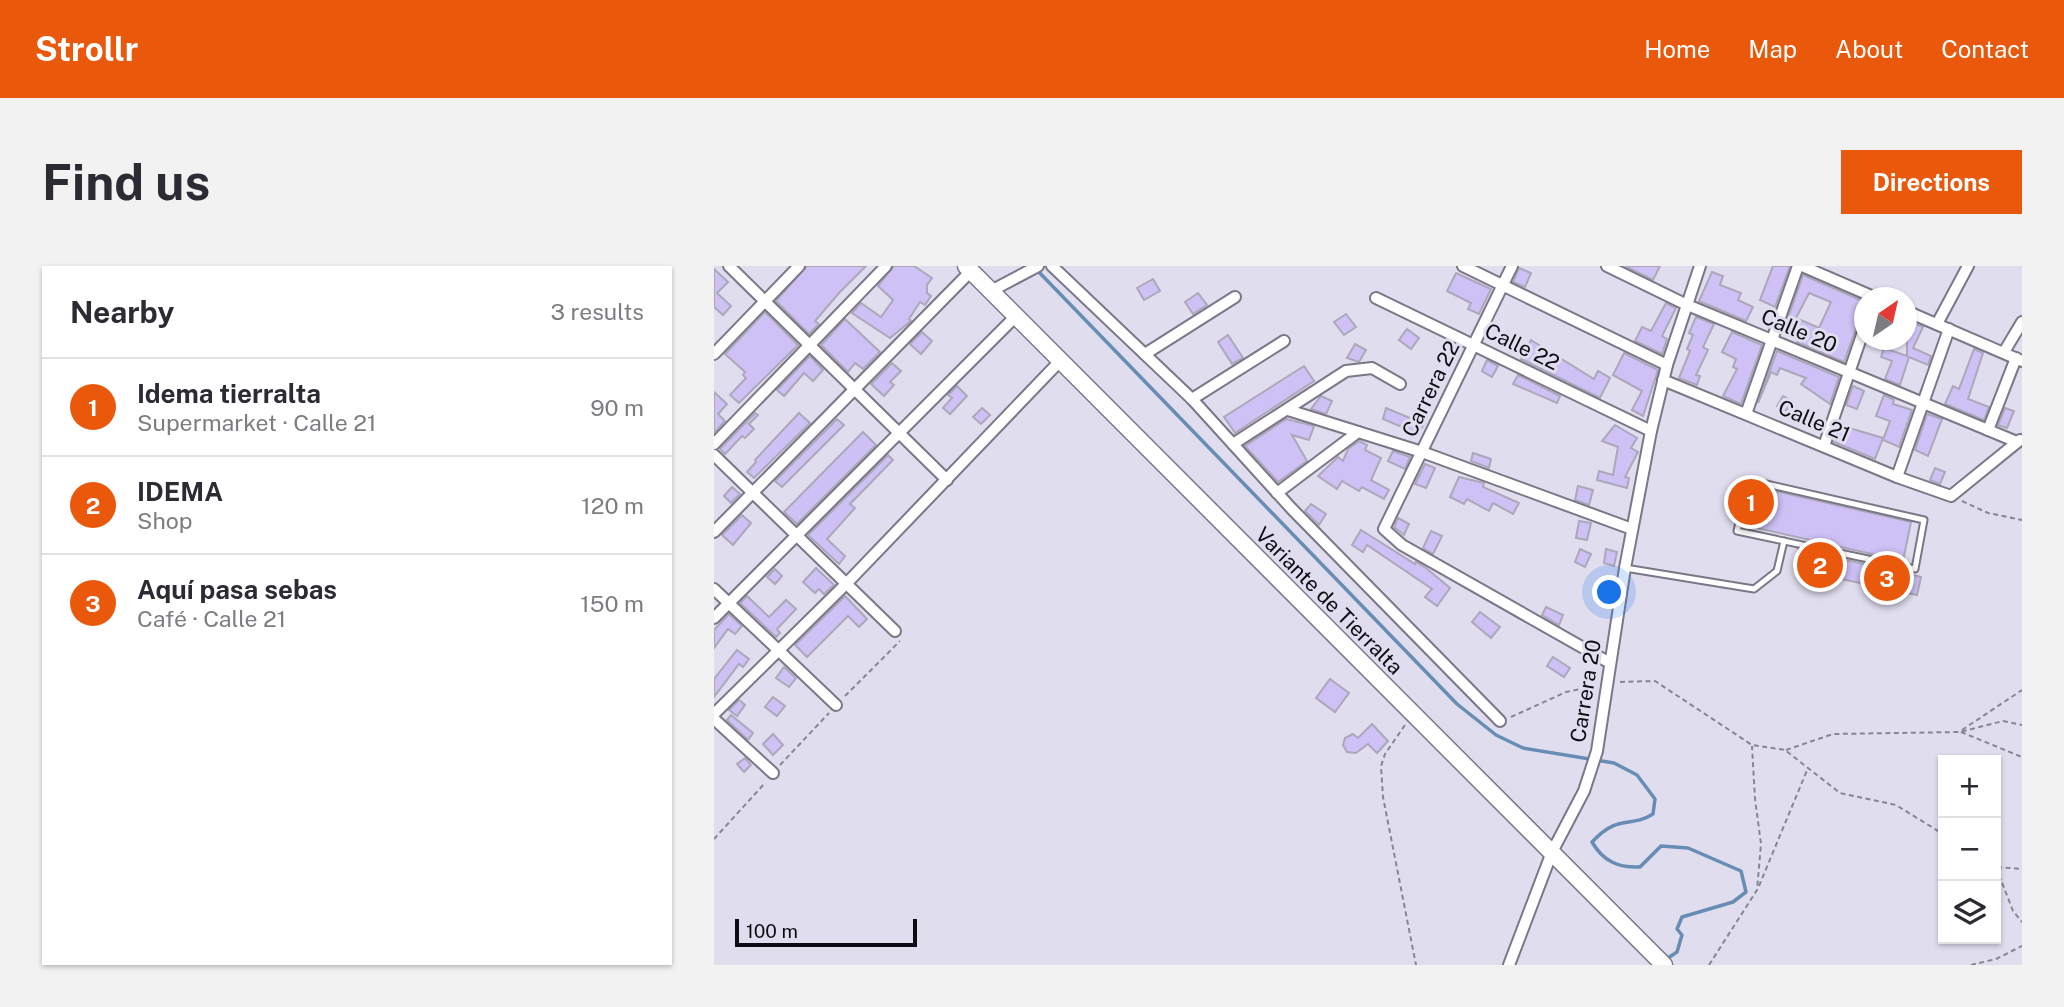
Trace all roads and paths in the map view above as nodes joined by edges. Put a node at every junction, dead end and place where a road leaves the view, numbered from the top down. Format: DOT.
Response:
graph roads {
  1 [pos="729,266"];
  2 [pos="799,266"];
  3 [pos="886,266"];
  4 [pos="1038,266"];
  5 [pos="1052,266"];
  6 [pos="1463,266"];
  7 [pos="1512,266"];
  8 [pos="1606,266"];
  9 [pos="1700,266"];
  10 [pos="1968,266"];
  11 [pos="1804,267"];
  12 [pos="968,269"];
  13 [pos="1503,285"];
  14 [pos="1854,289"];
  15 [pos="990,291"];
  16 [pos="1235,297"];
  17 [pos="1376,298"];
  18 [pos="765,301"];
  19 [pos="1685,304"];
  20 [pos="1016,316"];
  21 [pos="1917,316"];
  22 [pos="2022,322"];
  23 [pos="1937,324"];
  24 [pos="1949,329"];
  25 [pos="1772,340"];
  26 [pos="1284,341"];
  27 [pos="809,345"];
  28 [pos="1474,345"];
  29 [pos="1857,350"];
  30 [pos="2004,352"];
  31 [pos="714,354"];
  32 [pos="1144,354"];
  33 [pos="2019,359"];
  34 [pos="1060,361"];
  35 [pos="1667,365"];
  36 [pos="1849,372"];
  37 [pos="1663,380"];
  38 [pos="1400,384"];
  39 [pos="855,389"];
  40 [pos="1192,400"];
  41 [pos="1923,403"];
  42 [pos="1288,410"];
  43 [pos="1746,414"];
  44 [pos="1987,430"];
  45 [pos="1651,431"];
  46 [pos="1358,432"];
  47 [pos="899,433"];
  48 [pos="2020,440"];
  49 [pos="714,444"];
  50 [pos="1233,444"];
  51 [pos="1824,446"];
  52 [pos="1422,452"];
  53 [pos="714,455"];
  54 [pos="1897,477"];
  55 [pos="947,480"];
  56 [pos="753,493"];
  57 [pos="1278,493"];
  58 [pos="1951,496"];
  59 [pos="2022,520"];
  60 [pos="1632,529"];
  61 [pos="714,532"];
  62 [pos="796,535"];
  63 [pos="1784,541"];
  64 [pos="1625,568"];
  65 [pos="846,584"];
  66 [pos="714,589"];
  67 [pos="728,603"];
  68 [pos="714,618"];
  69 [pos="895,631"];
  70 [pos="780,651"];
  71 [pos="1610,663"];
  72 [pos="1607,683"];
  73 [pos="2022,690"];
  74 [pos="836,705"];
  75 [pos="714,714"];
  76 [pos="1414,715"];
  77 [pos="714,719"];
  78 [pos="1500,721"];
  79 [pos="2022,725"];
  80 [pos="1960,732"];
  81 [pos="1752,744"];
  82 [pos="1785,750"];
  83 [pos="2022,757"];
  84 [pos="1808,768"];
  85 [pos="773,773"];
  86 [pos="1938,831"];
  87 [pos="714,839"];
  88 [pos="1552,852"];
  89 [pos="2001,867"];
  90 [pos="2022,869"];
  91 [pos="2001,880"];
  92 [pos="1757,890"];
  93 [pos="2022,922"];
  94 [pos="2022,946"];
  95 [pos="1659,959"];
  96 [pos="1416,965"];
  97 [pos="1509,965"];
  98 [pos="1709,965"];
  99 [pos="1970,965"];
  1 -- 18 [label="street"];
  2 -- 18 [label="street"];
  3 -- 27 [label="street"];
  4 -- 15 [label="street"];
  5 -- 32 [label="street"];
  6 -- 13 [label="street"];
  7 -- 13 [label="street, Carrera 22"];
  8 -- 19 [label="street, Calle 20"];
  9 -- 19 [label="street, Carrera 20"];
  10 -- 23 [label="street"];
  11 -- 14 [label="street"];
  11 -- 25 [label="street"];
  12 -- 15 [label="main road, Variante de Tierralta"];
  12 -- 39 [label="street"];
  13 -- 28 [label="street, Carrera 22"];
  13 -- 35 [label="street"];
  15 -- 20 [label="main road, Variante de Tierralta"];
  16 -- 32 [label="street"];
  17 -- 28 [label="street, Calle 22"];
  18 -- 27 [label="street"];
  18 -- 31 [label="street"];
  19 -- 25 [label="street, Calle 20"];
  19 -- 35 [label="street, Carrera 20"];
  20 -- 34 [label="main road, Variante de Tierralta"];
  20 -- 47 [label="street"];
  21 -- 23 [label="street"];
  22 -- 30 [label="street"];
  23 -- 24 [label="street"];
  24 -- 30 [label="street"];
  24 -- 41 [label="street"];
  25 -- 36 [label="street, Calle 20"];
  25 -- 43 [label="street"];
  26 -- 40 [label="street"];
  27 -- 39 [label="street"];
  27 -- 49 [label="street"];
  28 -- 45 [label="street, Calle 22"];
  28 -- 52 [label="street, Carrera 22"];
  29 -- 36 [label="street"];
  30 -- 33 [label="street"];
  32 -- 40 [label="street"];
  33 -- 44 [label="street"];
  34 -- 55 [label="street"];
  34 -- 76 [label="main road, Variante de Tierralta"];
  35 -- 37 [label="street, Carrera 20"];
  36 -- 41 [label="street, Calle 20"];
  36 -- 51 [label="street"];
  37 -- 43 [label="street, Calle 21"];
  37 -- 45 [label="street, Carrera 20"];
  38 -- 42 [label="street"];
  39 -- 47 [label="street"];
  39 -- 56 [label="street"];
  40 -- 50 [label="street"];
  41 -- 44 [label="street, Calle 20"];
  41 -- 54 [label="street"];
  42 -- 46 [label="street"];
  42 -- 50 [label="street"];
  43 -- 51 [label="street, Calle 21"];
  44 -- 48 [label="street, Calle 20"];
  45 -- 60 [label="street, Carrera 20"];
  46 -- 52 [label="street"];
  46 -- 57 [label="street"];
  47 -- 55 [label="street"];
  47 -- 62 [label="street"];
  48 -- 58 [label="street"];
  50 -- 57 [label="street"];
  51 -- 54 [label="street, Calle 21"];
  52 -- 60 [label="street"];
  52 -- 71 [label="street, Carrera 22"];
  53 -- 56 [label="street"];
  54 -- 58 [label="street, Calle 21"];
  55 -- 65 [label="street"];
  56 -- 61 [label="street"];
  56 -- 62 [label="street"];
  57 -- 78 [label="street"];
  58 -- 59 [label="path"];
  60 -- 64 [label="street, Carrera 20"];
  62 -- 65 [label="street"];
  62 -- 67 [label="street"];
  63 -- 63 [label="lane"];
  63 -- 64 [label="lane"];
  64 -- 71 [label="street, Carrera 20"];
  65 -- 69 [label="street"];
  65 -- 70 [label="street"];
  66 -- 67 [label="street"];
  67 -- 68 [label="street"];
  67 -- 70 [label="street"];
  69 -- 74 [label="path"];
  70 -- 74 [label="street"];
  70 -- 75 [label="street"];
  71 -- 72 [label="street, Carrera 20"];
  72 -- 78 [label="path"];
  72 -- 81 [label="path"];
  72 -- 88 [label="street, Carrera 20"];
  73 -- 80 [label="path"];
  74 -- 85 [label="path"];
  76 -- 88 [label="main road, Variante de Tierralta"];
  76 -- 96 [label="path"];
  77 -- 85 [label="street"];
  79 -- 80 [label="path"];
  80 -- 82 [label="path"];
  80 -- 83 [label="path"];
  81 -- 82 [label="path"];
  81 -- 92 [label="path"];
  82 -- 84 [label="path"];
  84 -- 86 [label="path"];
  84 -- 92 [label="path"];
  85 -- 87 [label="path"];
  88 -- 95 [label="main road, Variante de Tierralta"];
  88 -- 97 [label="street, Carrera 20"];
  89 -- 90 [label="path"];
  91 -- 93 [label="path"];
  92 -- 98 [label="path"];
  94 -- 99 [label="path"];
}
